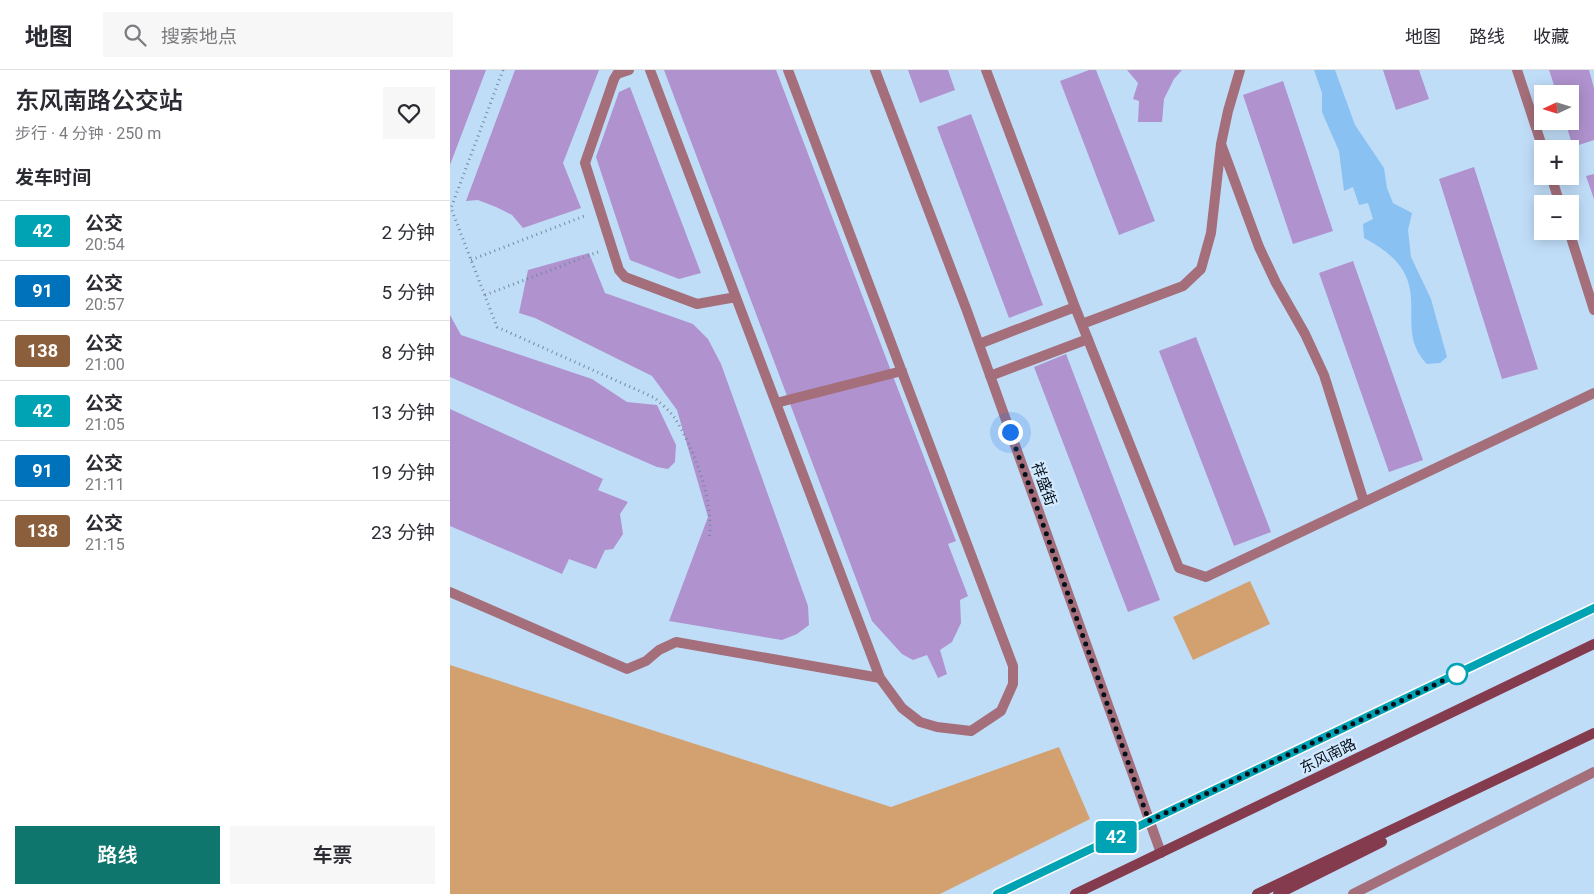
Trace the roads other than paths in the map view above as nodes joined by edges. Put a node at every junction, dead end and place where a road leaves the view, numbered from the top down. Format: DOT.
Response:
graph roads {
  1 [pos="629,70"];
  2 [pos="650,70"];
  3 [pos="788,70"];
  4 [pos="875,70"];
  5 [pos="986,70"];
  6 [pos="1240,70"];
  7 [pos="1517,70"];
  8 [pos="1539,140"];
  9 [pos="1221,144"];
  10 [pos="1572,240"];
  11 [pos="736,297"];
  12 [pos="1075,307"];
  13 [pos="1594,310"];
  14 [pos="1082,324"];
  15 [pos="1088,339"];
  16 [pos="978,344"];
  17 [pos="902,371"];
  18 [pos="990,376"];
  19 [pos="1594,393"];
  20 [pos="776,404"];
  21 [pos="1364,502"];
  22 [pos="450,592"];
  23 [pos="1594,608"];
  24 [pos="1594,644"];
  25 [pos="880,678"];
  26 [pos="1594,734"];
  27 [pos="1594,772"];
  28 [pos="1149,821"];
  29 [pos="1161,853"];
  30 [pos="997,894"];
  31 [pos="1076,894"];
  32 [pos="1257,894"];
  33 [pos="1278,894"];
  34 [pos="1353,894"];
  1 -- 11 [label="street"];
  2 -- 11 [label="street"];
  3 -- 17 [label="street"];
  4 -- 16 [label="street, 祥盛街"];
  5 -- 12 [label="street"];
  6 -- 9 [label="street"];
  7 -- 8 [label="street"];
  9 -- 14 [label="street"];
  9 -- 21 [label="street"];
  10 -- 13 [label="street"];
  11 -- 20 [label="street"];
  12 -- 14 [label="street"];
  12 -- 16 [label="street"];
  14 -- 15 [label="street"];
  15 -- 18 [label="street"];
  15 -- 21 [label="street"];
  16 -- 18 [label="street, 祥盛街"];
  17 -- 20 [label="street"];
  17 -- 25 [label="street"];
  18 -- 28 [label="street, 祥盛街"];
  19 -- 21 [label="street"];
  20 -- 25 [label="street"];
  22 -- 25 [label="street"];
  23 -- 28 [label="street"];
  24 -- 29 [label="main road, 东风南路"];
  26 -- 32 [label="main road"];
  26 -- 33 [label="main road"];
  27 -- 34 [label="street"];
  28 -- 29 [label="street, 祥盛街"];
  28 -- 30 [label="street"];
  29 -- 31 [label="main road, 东风南路"];
}
